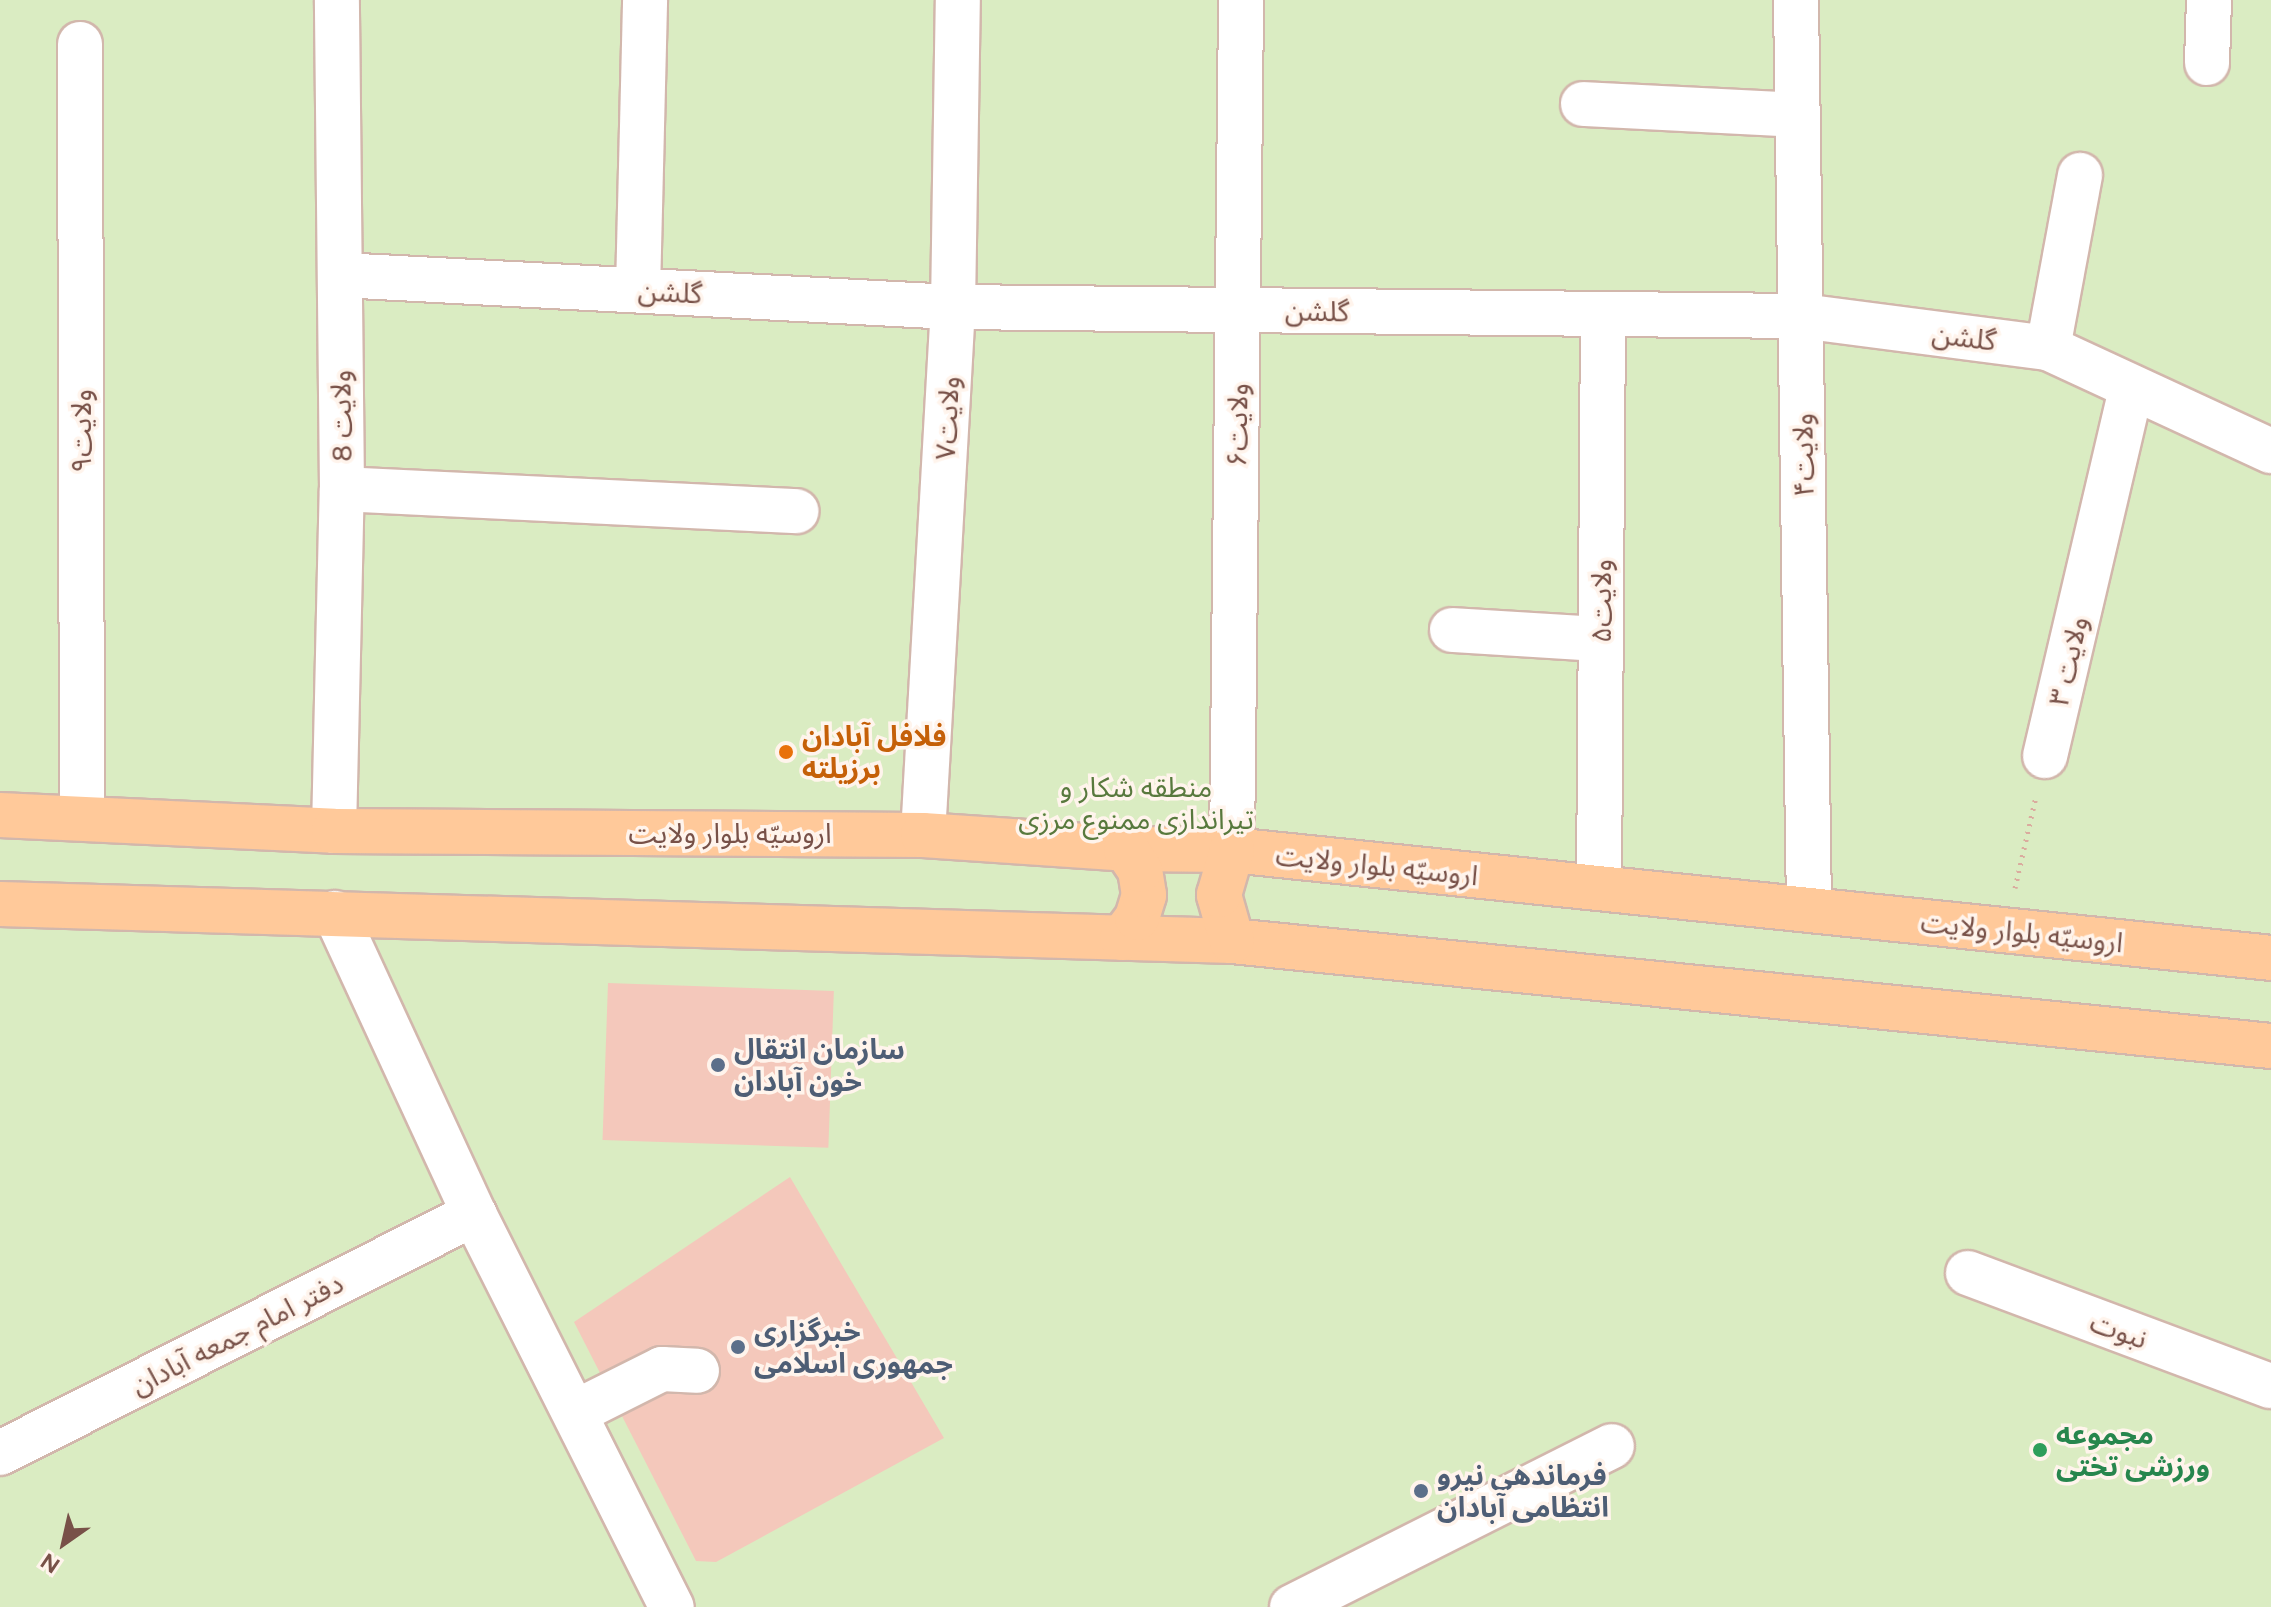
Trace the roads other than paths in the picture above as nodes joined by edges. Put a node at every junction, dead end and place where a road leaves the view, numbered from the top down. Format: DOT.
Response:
graph roads {
  1 [pos="337,0"];
  2 [pos="645,0"];
  3 [pos="958,0"];
  4 [pos="1241,0"];
  5 [pos="1796,0"];
  6 [pos="2209,0"];
  7 [pos="80,44"];
  8 [pos="2207,63"];
  9 [pos="1583,104"];
  10 [pos="1798,115"];
  11 [pos="2080,175"];
  12 [pos="340,275"];
  13 [pos="638,290"];
  14 [pos="953,307"];
  15 [pos="1238,310"];
  16 [pos="1603,314"];
  17 [pos="1801,316"];
  18 [pos="2048,348"];
  19 [pos="2131,390"];
  20 [pos="2271,451"];
  21 [pos="342,489"];
  22 [pos="796,511"];
  23 [pos="1452,630"];
  24 [pos="1601,639"];
  25 [pos="2045,756"];
  26 [pos="0,815"];
  27 [pos="82,817"];
  28 [pos="334,831"];
  29 [pos="923,835"];
  30 [pos="1126,849"];
  31 [pos="1232,850"];
  32 [pos="1599,888"];
  33 [pos="0,904"];
  34 [pos="1809,910"];
  35 [pos="335,913"];
  36 [pos="1122,938"];
  37 [pos="1232,941"];
  38 [pos="2271,958"];
  39 [pos="2271,1046"];
  40 [pos="474,1214"];
  41 [pos="1968,1273"];
  42 [pos="697,1371"];
  43 [pos="2271,1386"];
  44 [pos="578,1411"];
  45 [pos="1612,1446"];
  46 [pos="0,1453"];
  47 [pos="672,1607"];
  48 [pos="1292,1607"];
  1 -- 12 [label="street, ولایت 8"];
  2 -- 13 [label="street"];
  3 -- 14 [label="street, ولایت۷"];
  4 -- 15 [label="street, ولایت۶"];
  5 -- 10 [label="street, ولایت۴"];
  6 -- 8 [label="street"];
  7 -- 27 [label="street, ولایت۹"];
  9 -- 10 [label="street"];
  10 -- 17 [label="street, ولایت۴"];
  11 -- 18 [label="street"];
  12 -- 13 [label="street, گلشن"];
  12 -- 21 [label="street, ولایت 8"];
  13 -- 14 [label="street, گلشن"];
  14 -- 15 [label="street, گلشن"];
  14 -- 29 [label="street, ولایت۷"];
  15 -- 16 [label="street, گلشن"];
  15 -- 31 [label="street, ولایت۶"];
  16 -- 17 [label="street, گلشن"];
  16 -- 24 [label="street, ولایت۵"];
  17 -- 18 [label="street, گلشن"];
  17 -- 34 [label="street, ولایت۴"];
  18 -- 19 [label="street, گلشن"];
  19 -- 20 [label="street, گلشن"];
  19 -- 25 [label="street, ولایت ۳"];
  21 -- 22 [label="street"];
  21 -- 28 [label="street, ولایت 8"];
  23 -- 24 [label="street"];
  24 -- 32 [label="street, ولایت۵"];
  26 -- 27 [label="main road, اروسیّه بلوار ولایت"];
  27 -- 28 [label="main road, اروسیّه بلوار ولایت"];
  28 -- 29 [label="main road, اروسیّه بلوار ولایت"];
  29 -- 30 [label="main road, اروسیّه بلوار ولایت"];
  30 -- 31 [label="main road, اروسیّه بلوار ولایت"];
  30 -- 36 [label="main road"];
  31 -- 32 [label="main road, اروسیّه بلوار ولایت"];
  31 -- 37 [label="main road"];
  32 -- 34 [label="main road, اروسیّه بلوار ولایت"];
  33 -- 35 [label="main road"];
  34 -- 38 [label="main road, اروسیّه بلوار ولایت"];
  35 -- 36 [label="main road"];
  35 -- 40 [label="street"];
  36 -- 37 [label="main road"];
  37 -- 39 [label="main road"];
  40 -- 44 [label="street"];
  40 -- 46 [label="street, دفتر امام جمعه آبادان"];
  41 -- 43 [label="street, نبوت"];
  42 -- 44 [label="street"];
  44 -- 47 [label="street"];
  45 -- 48 [label="street"];
}
